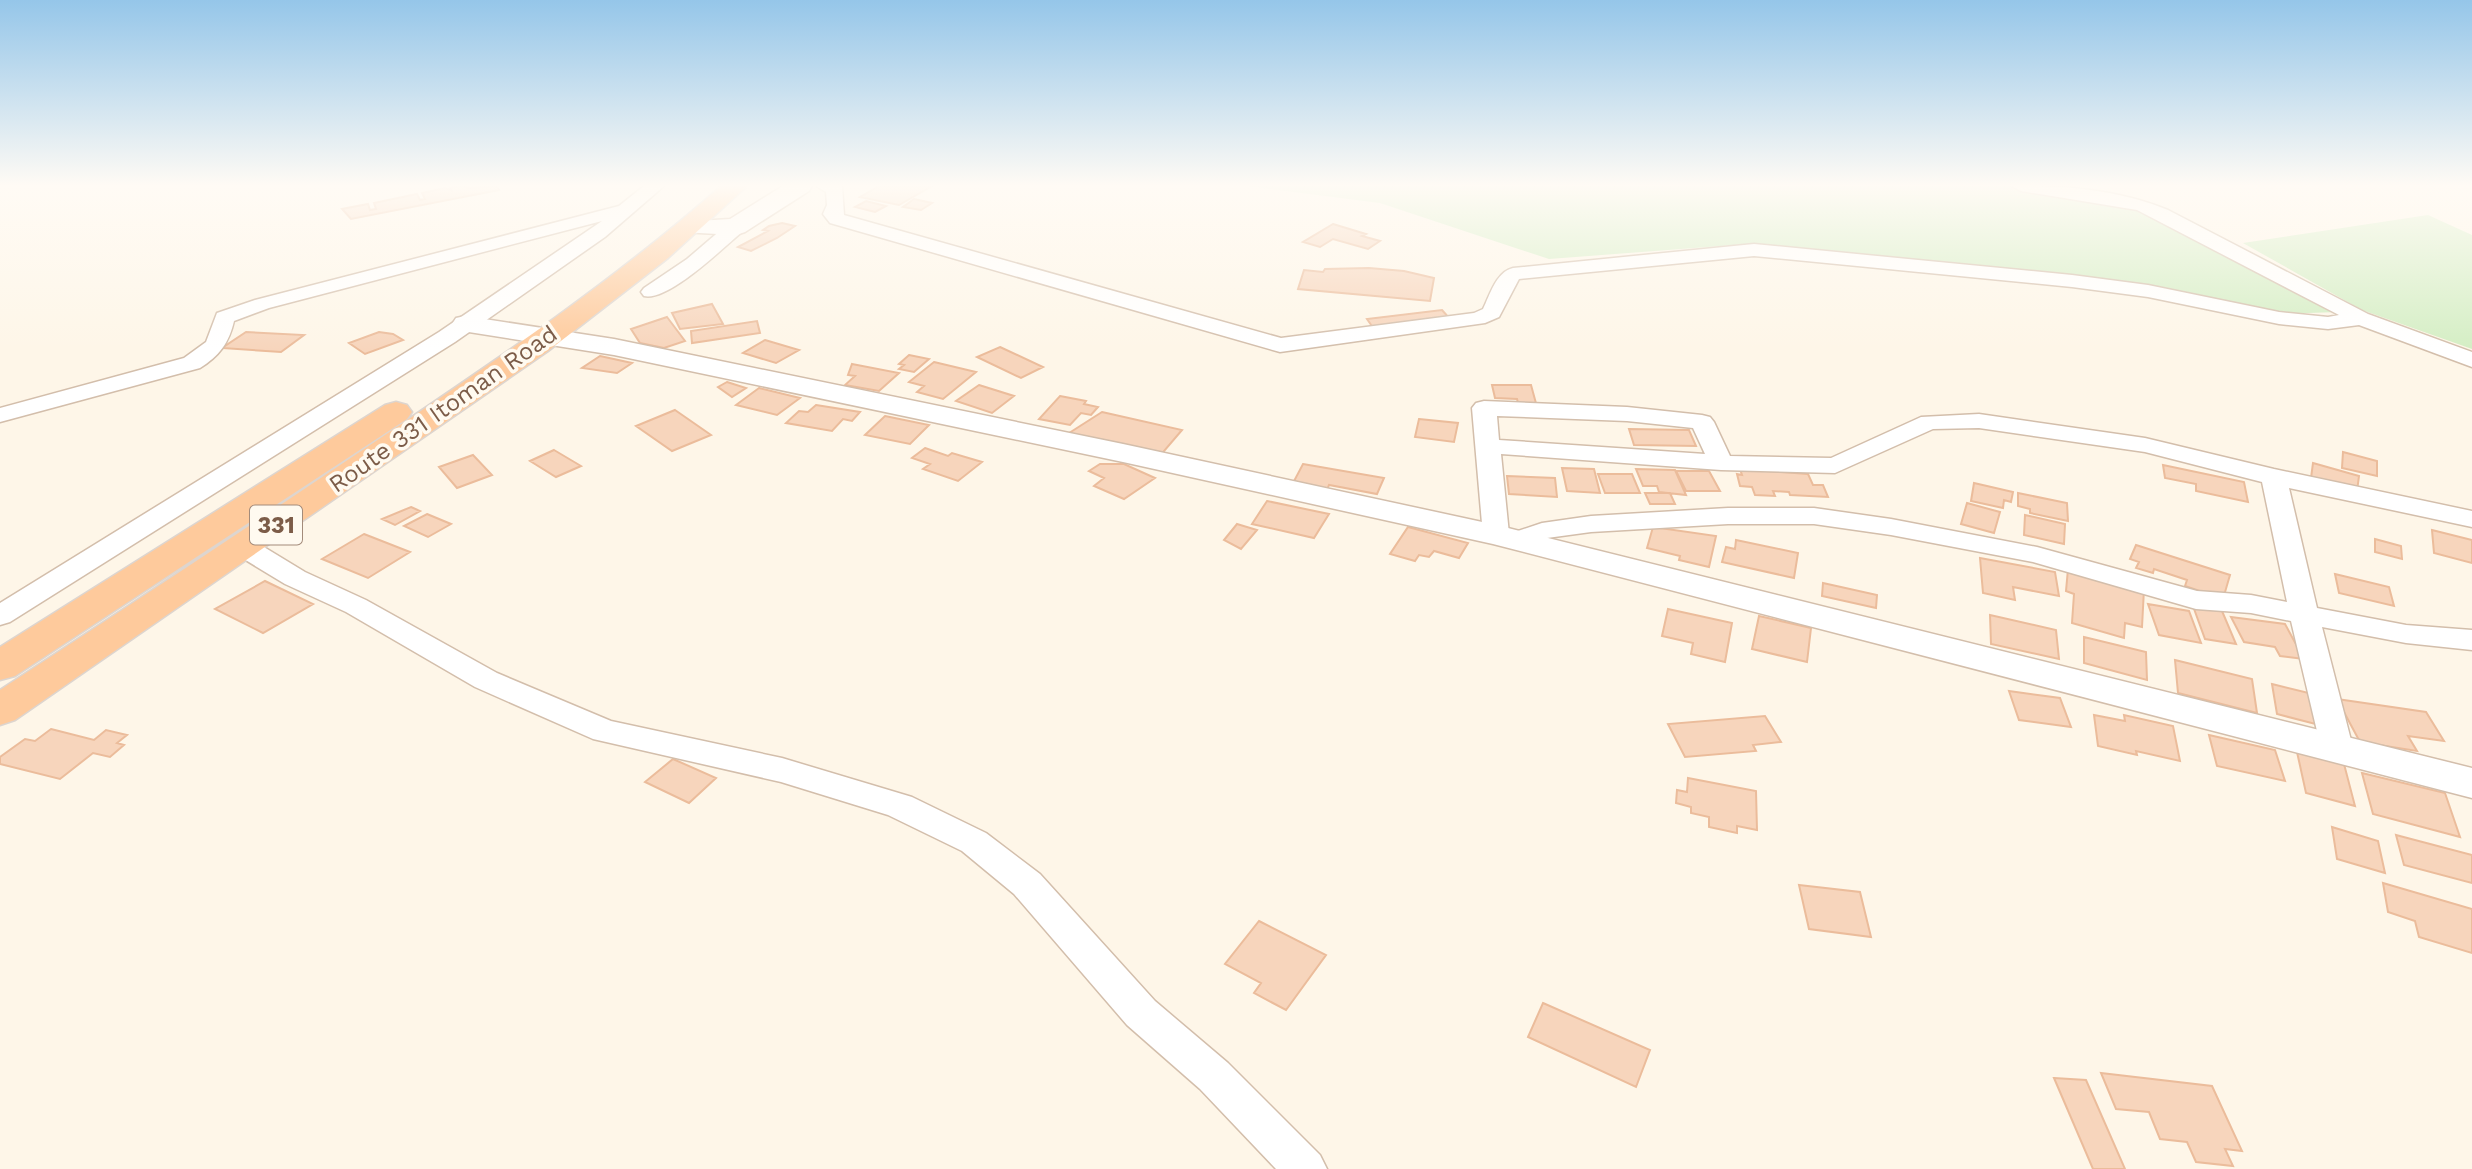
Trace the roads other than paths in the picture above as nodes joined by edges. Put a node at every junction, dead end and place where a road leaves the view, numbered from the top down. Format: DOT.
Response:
graph roads {
  1 [pos="505,241"];
  2 [pos="587,241"];
  3 [pos="642,241"];
  4 [pos="670,241"];
  5 [pos="720,241"];
  6 [pos="913,241"];
  7 [pos="2213,241"];
  8 [pos="651,292"];
  9 [pos="2361,318"];
  10 [pos="466,324"];
  11 [pos="533,334"];
  12 [pos="2472,360"];
  13 [pos="0,415"];
  14 [pos="1486,446"];
  15 [pos="1721,463"];
  16 [pos="2274,477"];
  17 [pos="2472,519"];
  18 [pos="1506,537"];
  19 [pos="244,547"];
  20 [pos="0,616"];
  21 [pos="2306,617"];
  22 [pos="2472,640"];
  23 [pos="0,666"];
  24 [pos="0,710"];
  25 [pos="2337,748"];
  26 [pos="2472,783"];
  27 [pos="1305,1169"];
  1 -- 13 [label="street"];
  2 -- 10 [label="street"];
  3 -- 11 [label="highway, Route 331 Itoman Road / 331"];
  4 -- 11 [label="highway, Route 331 Itoman Road / 331"];
  5 -- 8 [label="street"];
  6 -- 9 [label="street"];
  7 -- 9 [label="street"];
  9 -- 12 [label="street"];
  10 -- 11 [label="street"];
  10 -- 20 [label="street"];
  11 -- 18 [label="street"];
  11 -- 19 [label="highway, Route 331 Itoman Road / 331"];
  11 -- 23 [label="highway, Route 331 Itoman Road / 331"];
  14 -- 15 [label="street"];
  14 -- 15 [label="street"];
  14 -- 18 [label="street"];
  15 -- 16 [label="street"];
  16 -- 17 [label="street"];
  16 -- 21 [label="street"];
  18 -- 21 [label="street"];
  18 -- 25 [label="street"];
  19 -- 24 [label="highway, Route 331 Itoman Road / 331"];
  19 -- 27 [label="street"];
  21 -- 22 [label="street"];
  21 -- 25 [label="street"];
  25 -- 26 [label="street"];
}
